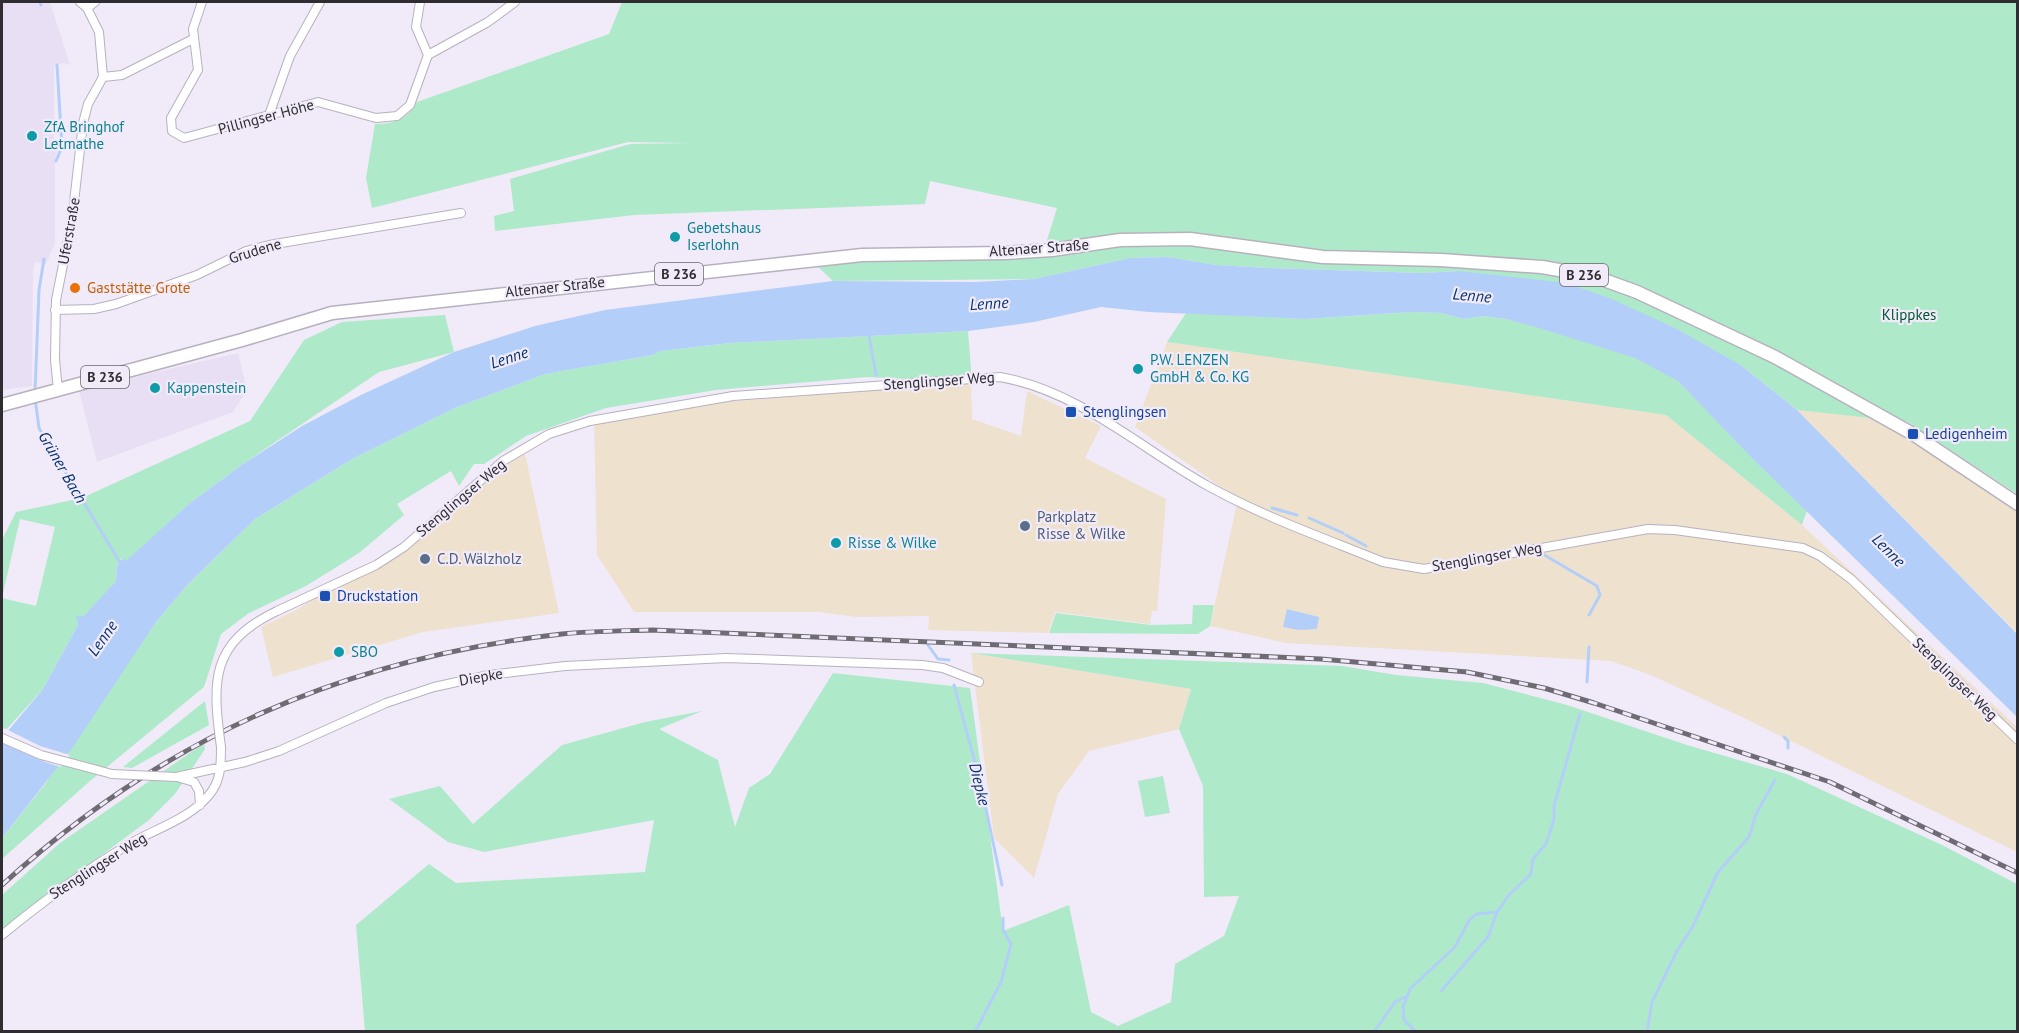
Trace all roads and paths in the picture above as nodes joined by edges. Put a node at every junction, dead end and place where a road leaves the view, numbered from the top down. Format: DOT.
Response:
graph roads {
  1 [pos="80,2"];
  2 [pos="95,2"];
  3 [pos="202,2"];
  4 [pos="320,2"];
  5 [pos="420,2"];
  6 [pos="515,2"];
  7 [pos="87,8"];
  8 [pos="193,39"];
  9 [pos="428,55"];
  10 [pos="103,77"];
  11 [pos="269,115"];
  12 [pos="461,213"];
  13 [pos="55,310"];
  14 [pos="58,390"];
  15 [pos="8,404"];
  16 [pos="2,412"];
  17 [pos="2018,504"];
  18 [pos="979,682"];
  19 [pos="2,738"];
  20 [pos="2018,740"];
  21 [pos="221,768"];
  22 [pos="176,777"];
  23 [pos="200,805"];
  24 [pos="2,935"];
  1 -- 7 [label="street"];
  2 -- 7 [label="street"];
  3 -- 8 [label="street"];
  4 -- 11 [label="street"];
  5 -- 9 [label="street"];
  6 -- 9 [label="street"];
  7 -- 10 [label="street"];
  8 -- 10 [label="street"];
  8 -- 11 [label="street, Pillingser Höhe"];
  9 -- 11 [label="street, Pillingser Höhe"];
  10 -- 13 [label="street, Uferstraße"];
  12 -- 13 [label="street, Grudene"];
  13 -- 14 [label="street, Uferstraße"];
  14 -- 15 [label="main road, Altenaer Straße / B 236"];
  14 -- 17 [label="main road, Altenaer Straße / B 236"];
  15 -- 16 [label="main road, B 236"];
  18 -- 21 [label="street, Diepke"];
  19 -- 22 [label="street, Diepke, bridge"];
  20 -- 21 [label="street, Stenglingser Weg, bridge"];
  21 -- 22 [label="street, Diepke"];
  21 -- 23 [label="street, Stenglingser Weg"];
  22 -- 23 [label="street"];
  23 -- 24 [label="street, Stenglingser Weg"];
}
